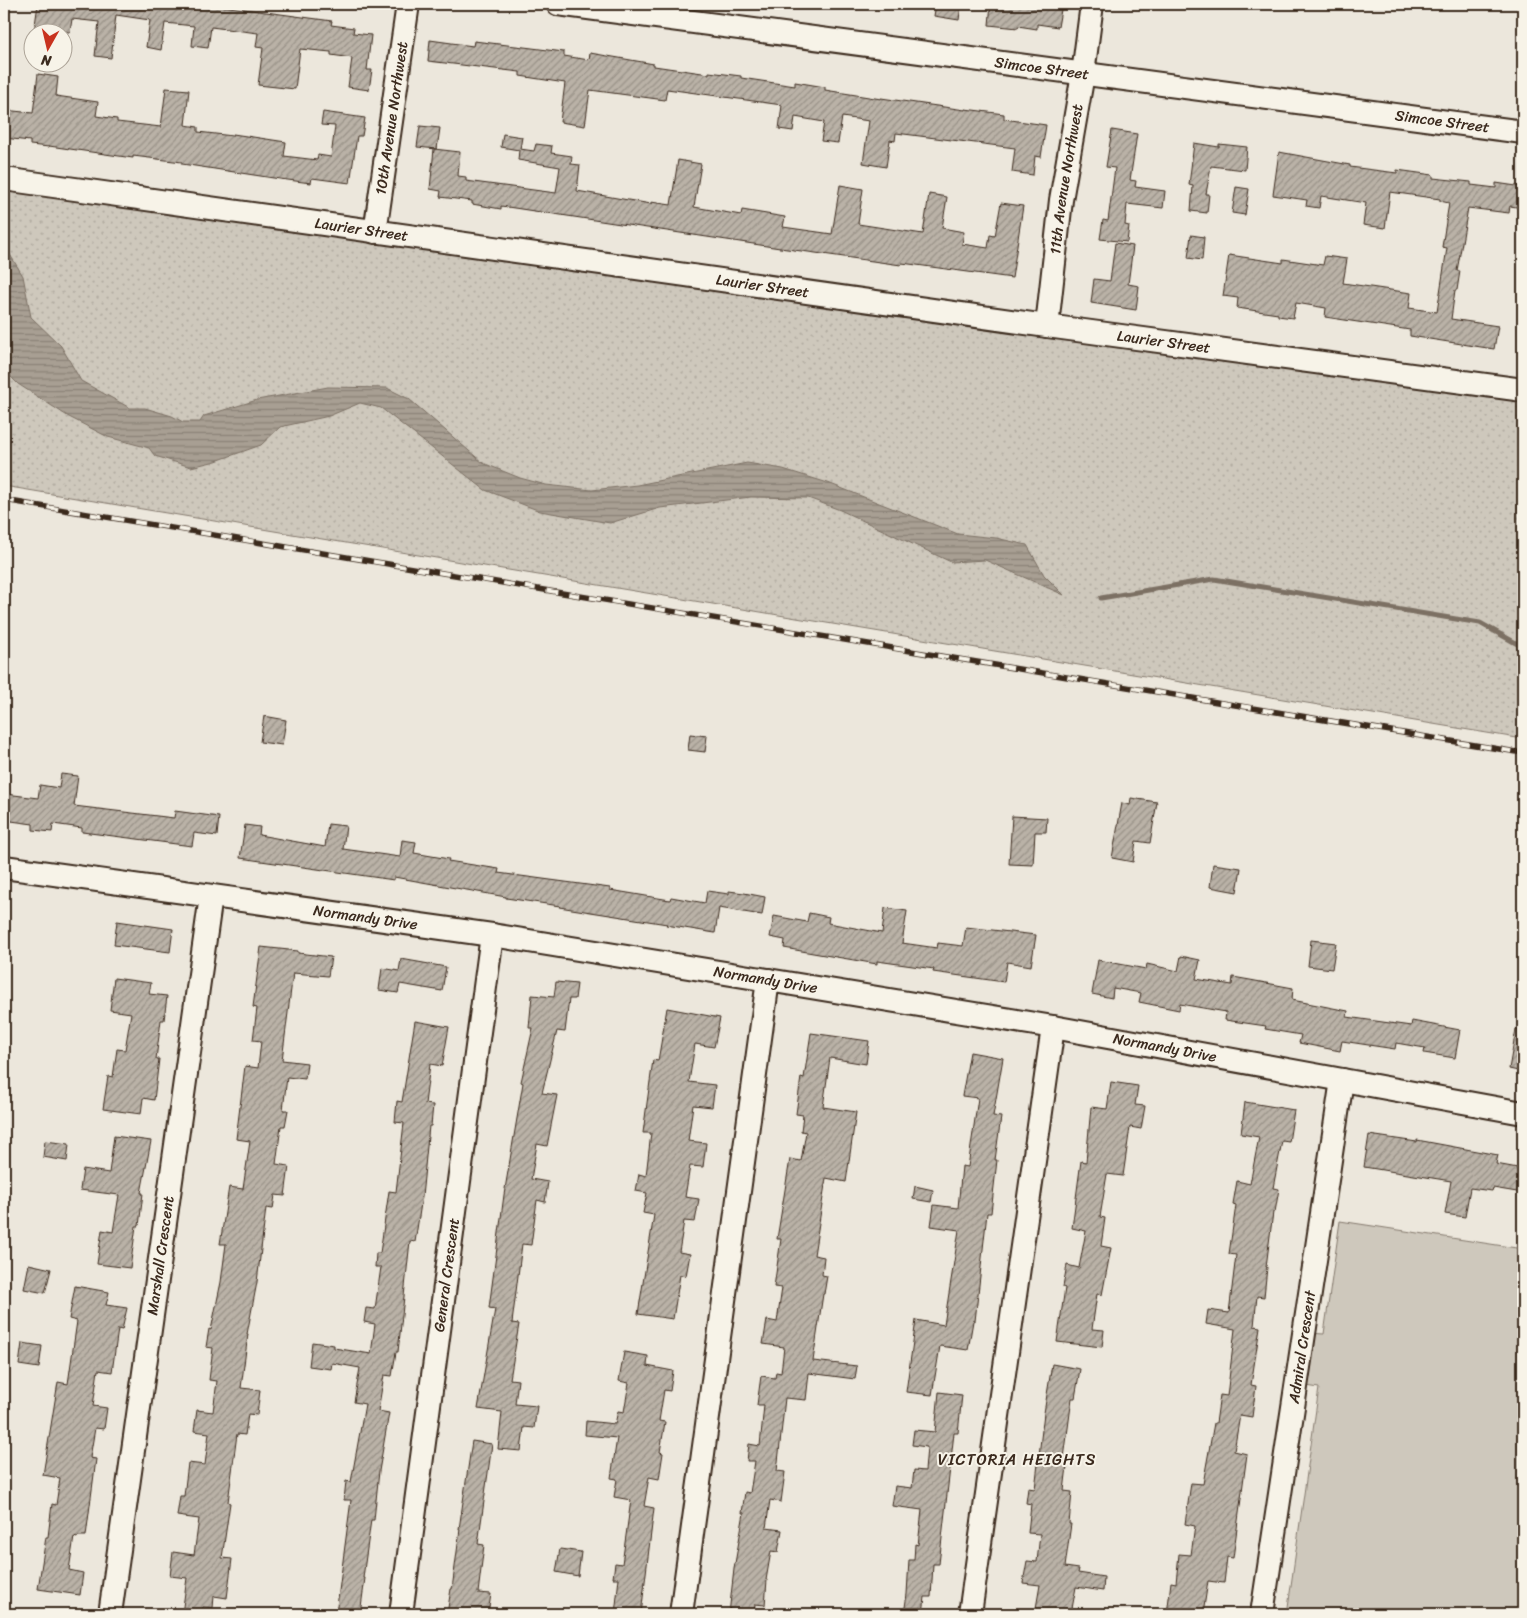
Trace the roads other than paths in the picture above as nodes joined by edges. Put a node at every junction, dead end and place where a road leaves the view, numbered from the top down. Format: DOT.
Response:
graph roads {
  1 [pos="408,4"];
  2 [pos="558,4"];
  3 [pos="1092,4"];
  4 [pos="1083,74"];
  5 [pos="1523,132"];
  6 [pos="4,179"];
  7 [pos="375,232"];
  8 [pos="1047,326"];
  9 [pos="1523,390"];
  10 [pos="4,867"];
  11 [pos="211,896"];
  12 [pos="492,936"];
  13 [pos="768,980"];
  14 [pos="1053,1027"];
  15 [pos="1342,1080"];
  16 [pos="1523,1113"];
  17 [pos="110,1614"];
  18 [pos="401,1614"];
  19 [pos="681,1614"];
  20 [pos="970,1614"];
  21 [pos="1262,1614"];
  1 -- 7 [label="street, 10th Avenue Northwest"];
  2 -- 4 [label="street, Simcoe Street"];
  3 -- 4 [label="street, 11th Avenue Northwest"];
  4 -- 5 [label="street, Simcoe Street"];
  4 -- 8 [label="street, 11th Avenue Northwest"];
  6 -- 7 [label="street, Laurier Street"];
  7 -- 8 [label="street, Laurier Street"];
  8 -- 9 [label="street, Laurier Street"];
  10 -- 11 [label="street, Normandy Drive"];
  11 -- 12 [label="street, Normandy Drive"];
  11 -- 17 [label="street, Marshall Crescent"];
  12 -- 13 [label="street, Normandy Drive"];
  12 -- 18 [label="street, General Crescent"];
  13 -- 14 [label="street, Normandy Drive"];
  13 -- 19 [label="street"];
  14 -- 15 [label="street, Normandy Drive"];
  14 -- 20 [label="street"];
  15 -- 16 [label="street, Normandy Drive"];
  15 -- 21 [label="street, Admiral Crescent"];
}
